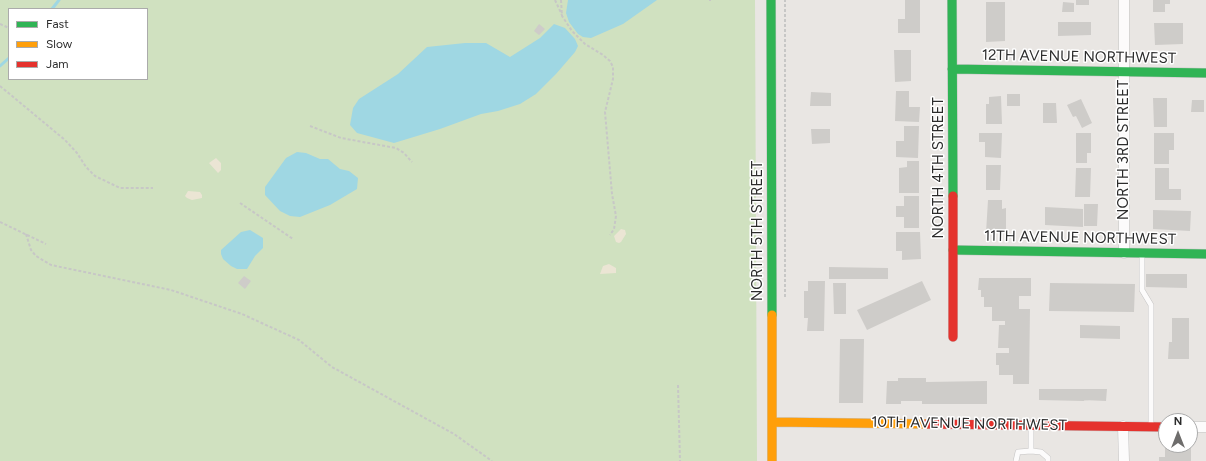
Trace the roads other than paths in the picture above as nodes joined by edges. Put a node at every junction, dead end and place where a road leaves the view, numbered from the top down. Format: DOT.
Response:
graph roads {
  1 [pos="771,0"];
  2 [pos="952,0"];
  3 [pos="1124,0"];
  4 [pos="952,69"];
  5 [pos="1124,72"];
  6 [pos="1206,73"];
  7 [pos="953,250"];
  8 [pos="1124,252"];
  9 [pos="1142,253"];
  10 [pos="1206,254"];
  11 [pos="953,337"];
  12 [pos="772,422"];
  13 [pos="1031,425"];
  14 [pos="1124,426"];
  15 [pos="1151,426"];
  16 [pos="1158,426"];
  17 [pos="1031,450"];
  18 [pos="772,461"];
  19 [pos="1016,461"];
  20 [pos="1048,461"];
  21 [pos="1124,461"];
  1 -- 12 [label="street, NORTH 5TH STREET"];
  2 -- 4 [label="street, NORTH 4TH STREET"];
  3 -- 5 [label="street, NORTH 3RD STREET"];
  4 -- 5 [label="street, 12TH AVENUE NORTHWEST"];
  4 -- 7 [label="street, NORTH 4TH STREET"];
  5 -- 6 [label="street, 12TH AVENUE NORTHWEST"];
  5 -- 8 [label="street, NORTH 3RD STREET"];
  7 -- 8 [label="street, 11TH AVENUE NORTHWEST"];
  7 -- 11 [label="street, NORTH 4TH STREET"];
  8 -- 9 [label="street, 11TH AVENUE NORTHWEST"];
  9 -- 10 [label="street, 11TH AVENUE NORTHWEST"];
  9 -- 15 [label="lane"];
  12 -- 13 [label="street, 10TH AVENUE NORTHWEST"];
  12 -- 18 [label="street, NORTH 5TH STREET"];
  13 -- 14 [label="street, 10TH AVENUE NORTHWEST"];
  13 -- 17 [label="lane"];
  14 -- 15 [label="street, 10TH AVENUE NORTHWEST"];
  14 -- 21 [label="street"];
  15 -- 16 [label="street, 10TH AVENUE NORTHWEST"];
  17 -- 19 [label="lane"];
  17 -- 20 [label="lane"];
}
